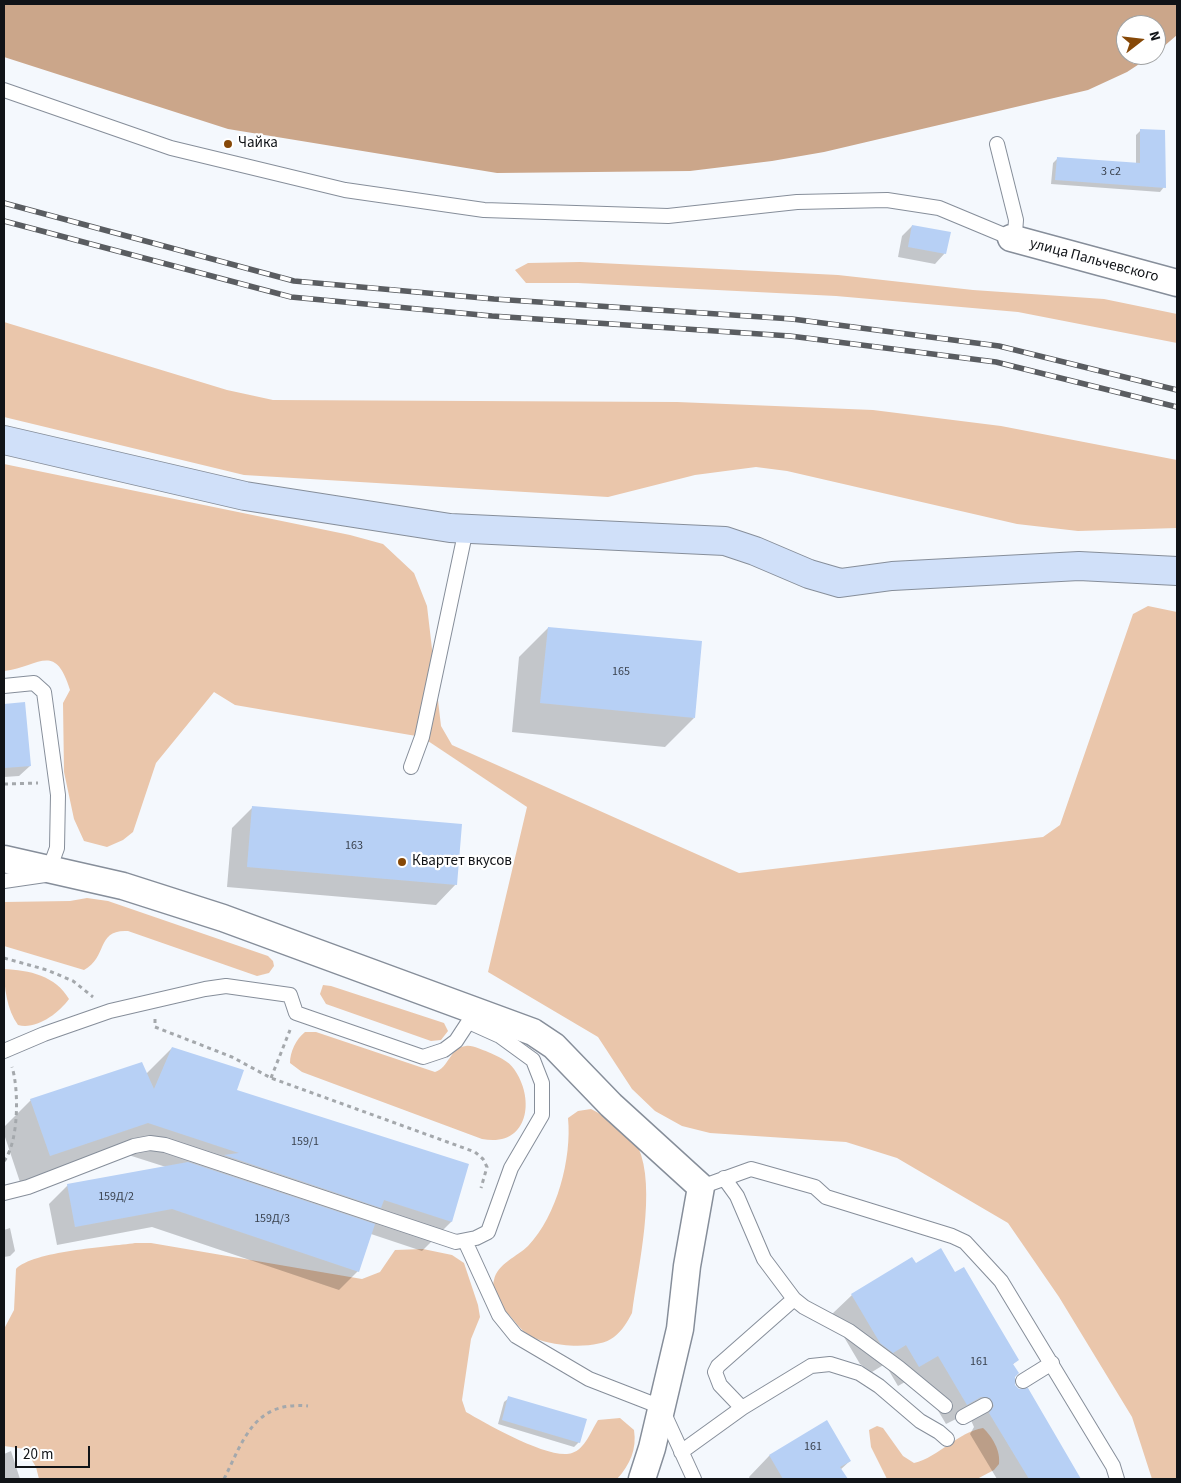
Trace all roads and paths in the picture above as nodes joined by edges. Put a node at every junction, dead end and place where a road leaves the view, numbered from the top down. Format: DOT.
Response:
graph roads {
  1 [pos="4,90"];
  2 [pos="997,144"];
  3 [pos="1011,238"];
  4 [pos="1177,283"];
  5 [pos="4,440"];
  6 [pos="466,529"];
  7 [pos="1177,571"];
  8 [pos="4,686"];
  9 [pos="411,767"];
  10 [pos="56,782"];
  11 [pos="4,784"];
  12 [pos="4,859"];
  13 [pos="58,871"];
  14 [pos="4,881"];
  15 [pos="4,958"];
  16 [pos="154,1001"];
  17 [pos="110,1011"];
  18 [pos="296,1013"];
  19 [pos="472,1016"];
  20 [pos="5,1051"];
  21 [pos="271,1078"];
  22 [pos="4,1161"];
  23 [pos="712,1183"];
  24 [pos="4,1192"];
  25 [pos="479,1194"];
  26 [pos="465,1241"];
  27 [pos="794,1299"];
  28 [pos="1052,1363"];
  29 [pos="1023,1382"];
  30 [pos="985,1405"];
  31 [pos="308,1406"];
  32 [pos="945,1406"];
  33 [pos="661,1407"];
  34 [pos="742,1408"];
  35 [pos="963,1417"];
  36 [pos="946,1439"];
  37 [pos="681,1452"];
  38 [pos="224,1479"];
  39 [pos="642,1479"];
  40 [pos="694,1479"];
  41 [pos="1117,1479"];
  1 -- 3 [label="lane"];
  2 -- 3 [label="lane"];
  3 -- 4 [label="street, улица Пальчевского"];
  5 -- 6 [label="main road"];
  6 -- 7 [label="main road"];
  6 -- 9 [label="lane"];
  8 -- 10 [label="lane"];
  10 -- 11 [label="path"];
  10 -- 13 [label="lane"];
  12 -- 13 [label="street"];
  13 -- 14 [label="lane"];
  13 -- 19 [label="street"];
  15 -- 17 [label="path"];
  16 -- 17 [label="lane"];
  16 -- 18 [label="lane"];
  16 -- 21 [label="path"];
  17 -- 20 [label="lane"];
  18 -- 19 [label="lane"];
  18 -- 21 [label="path"];
  19 -- 23 [label="street"];
  19 -- 26 [label="lane"];
  20 -- 22 [label="path"];
  21 -- 25 [label="path"];
  23 -- 27 [label="lane"];
  23 -- 28 [label="lane"];
  23 -- 33 [label="street"];
  24 -- 26 [label="lane"];
  26 -- 33 [label="lane"];
  27 -- 32 [label="lane"];
  27 -- 34 [label="lane"];
  28 -- 29 [label="lane"];
  28 -- 41 [label="lane"];
  30 -- 35 [label="lane"];
  31 -- 38 [label="path"];
  33 -- 37 [label="lane"];
  33 -- 39 [label="street"];
  34 -- 36 [label="lane"];
  34 -- 37 [label="lane"];
  37 -- 40 [label="lane"];
}
